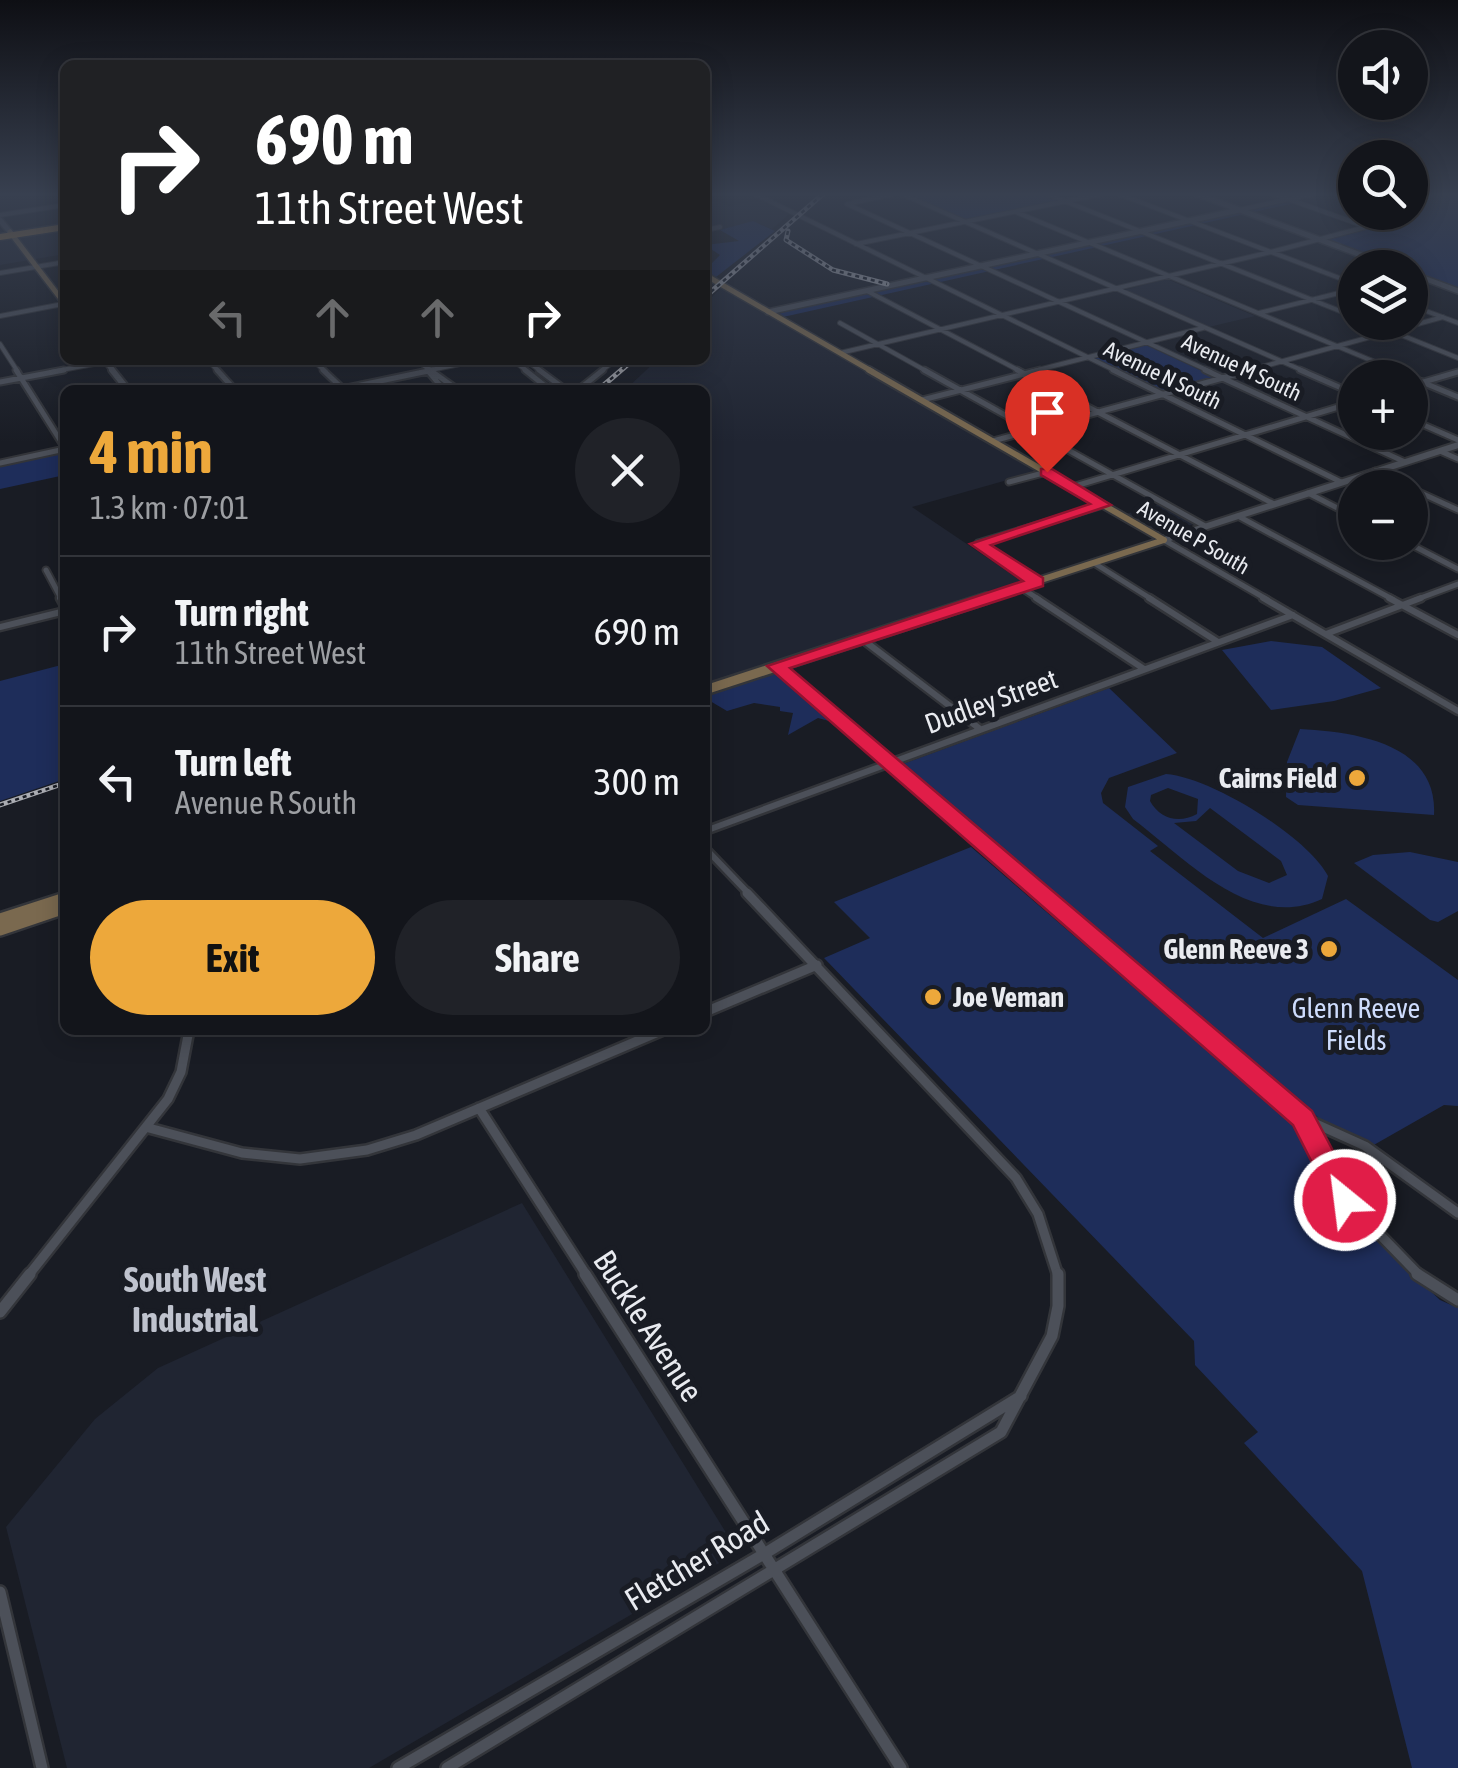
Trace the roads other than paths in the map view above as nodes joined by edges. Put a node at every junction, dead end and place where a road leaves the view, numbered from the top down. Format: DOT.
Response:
graph roads {
  1 [pos="43,277"];
  2 [pos="923,277"];
  3 [pos="933,277"];
  4 [pos="1004,277"];
  5 [pos="1088,277"];
  6 [pos="1168,277"];
  7 [pos="1171,277"];
  8 [pos="1253,277"];
  9 [pos="710,278"];
  10 [pos="926,278"];
  11 [pos="1428,280"];
  12 [pos="1116,289"];
  13 [pos="1458,290"];
  14 [pos="867,291"];
  15 [pos="1338,292"];
  16 [pos="60,300"];
  17 [pos="1312,300"];
  18 [pos="1060,302"];
  19 [pos="60,306"];
  20 [pos="1338,310"];
  21 [pos="768,312"];
  22 [pos="1428,312"];
  23 [pos="1259,314"];
  24 [pos="0,316"];
  25 [pos="1002,316"];
  26 [pos="1443,317"];
  27 [pos="1428,321"];
  28 [pos="1458,322"];
  29 [pos="840,323"];
  30 [pos="1204,328"];
  31 [pos="942,330"];
  32 [pos="1361,340"];
  33 [pos="1412,340"];
  34 [pos="1147,342"];
  35 [pos="0,344"];
  36 [pos="880,344"];
  37 [pos="1338,346"];
  38 [pos="840,354"];
  39 [pos="1087,358"];
  40 [pos="1458,358"];
  41 [pos="1371,360"];
  42 [pos="1281,362"];
  43 [pos="86,365"];
  44 [pos="109,365"];
  45 [pos="212,365"];
  46 [pos="318,365"];
  47 [pos="422,365"];
  48 [pos="453,365"];
  49 [pos="520,365"];
  50 [pos="532,365"];
  51 [pos="609,365"];
  52 [pos="428,370"];
  53 [pos="1458,372"];
  54 [pos="1025,374"];
  55 [pos="22,378"];
  56 [pos="1222,378"];
  57 [pos="1428,381"];
  58 [pos="0,382"];
  59 [pos="1428,384"];
  60 [pos="124,385"];
  61 [pos="230,385"];
  62 [pos="337,385"];
  63 [pos="364,385"];
  64 [pos="440,385"];
  65 [pos="450,385"];
  66 [pos="544,385"];
  67 [pos="558,385"];
  68 [pos="584,385"];
  69 [pos="1338,387"];
  70 [pos="961,390"];
  71 [pos="1162,394"];
  72 [pos="1458,397"];
  73 [pos="922,400"];
  74 [pos="1338,407"];
  75 [pos="1098,412"];
  76 [pos="1307,417"];
  77 [pos="1428,427"];
  78 [pos="1032,430"];
  79 [pos="1245,435"];
  80 [pos="60,440"];
  81 [pos="992,441"];
  82 [pos="1458,442"];
  83 [pos="60,449"];
  84 [pos="1440,451"];
  85 [pos="1180,454"];
  86 [pos="1458,459"];
  87 [pos="0,462"];
  88 [pos="1405,462"];
  89 [pos="1382,470"];
  90 [pos="1047,472"];
  91 [pos="1112,474"];
  92 [pos="1338,481"];
  93 [pos="1009,482"];
  94 [pos="1338,483"];
  95 [pos="1072,486"];
  96 [pos="1308,493"];
  97 [pos="1428,496"];
  98 [pos="1274,504"];
  99 [pos="1103,505"];
  100 [pos="1338,508"];
  101 [pos="1458,510"];
  102 [pos="1238,516"];
  103 [pos="1205,526"];
  104 [pos="1164,540"];
  105 [pos="1428,553"];
  106 [pos="1094,563"];
  107 [pos="1458,568"];
  108 [pos="46,570"];
  109 [pos="1037,582"];
  110 [pos="1458,584"];
  111 [pos="1020,588"];
  112 [pos="60,599"];
  113 [pos="1403,605"];
  114 [pos="60,610"];
  115 [pos="1294,615"];
  116 [pos="0,628"];
  117 [pos="1326,634"];
  118 [pos="1458,635"];
  119 [pos="862,639"];
  120 [pos="1218,642"];
  121 [pos="776,666"];
  122 [pos="1144,669"];
  123 [pos="710,688"];
  124 [pos="1458,711"];
  125 [pos="980,729"];
  126 [pos="888,762"];
  127 [pos="710,828"];
  128 [pos="710,853"];
  129 [pos="60,900"];
  130 [pos="60,910"];
  131 [pos="0,919"];
  132 [pos="0,930"];
  133 [pos="816,965"];
  134 [pos="710,1010"];
  135 [pos="188,1035"];
  136 [pos="650,1035"];
  137 [pos="479,1108"];
  138 [pos="1303,1118"];
  139 [pos="148,1128"];
  140 [pos="1458,1213"];
  141 [pos="1458,1300"];
  142 [pos="0,1312"];
  143 [pos="1021,1396"];
  144 [pos="764,1554"];
  145 [pos="774,1571"];
  146 [pos="0,1592"];
  147 [pos="42,1768"];
  148 [pos="398,1768"];
  149 [pos="447,1768"];
  150 [pos="901,1768"];
  1 -- 16 [label="main road"];
  2 -- 10 [label="street, Avenue N South"];
  3 -- 10 [label="street"];
  4 -- 18 [label="street, Avenue M South"];
  5 -- 12 [label="street"];
  6 -- 12 [label="street"];
  7 -- 23 [label="street"];
  8 -- 17 [label="street"];
  9 -- 21 [label="main road, Avenue P South"];
  10 -- 14 [label="street"];
  10 -- 25 [label="street, Avenue N South"];
  11 -- 13 [label="street"];
  12 -- 18 [label="street"];
  12 -- 30 [label="street"];
  14 -- 21 [label="street"];
  14 -- 31 [label="street"];
  15 -- 17 [label="street"];
  17 -- 20 [label="street"];
  17 -- 23 [label="street"];
  18 -- 25 [label="street"];
  18 -- 34 [label="street, Avenue M South"];
  19 -- 24 [label="street"];
  21 -- 38 [label="main road, Avenue P South"];
  22 -- 26 [label="street"];
  23 -- 37 [label="street"];
  25 -- 31 [label="street"];
  25 -- 39 [label="street, Avenue N South"];
  26 -- 27 [label="street"];
  26 -- 28 [label="street"];
  29 -- 36 [label="street"];
  30 -- 34 [label="street"];
  30 -- 42 [label="street"];
  31 -- 36 [label="street"];
  31 -- 54 [label="street"];
  32 -- 37 [label="street"];
  33 -- 40 [label="street"];
  34 -- 39 [label="street"];
  34 -- 56 [label="street, Avenue M South"];
  35 -- 55 [label="street"];
  36 -- 38 [label="street"];
  36 -- 70 [label="street"];
  37 -- 41 [label="street"];
  37 -- 42 [label="street"];
  38 -- 73 [label="main road, Avenue P South"];
  39 -- 54 [label="street"];
  39 -- 71 [label="street, Avenue N South"];
  42 -- 56 [label="street"];
  42 -- 69 [label="street"];
  43 -- 55 [label="street"];
  44 -- 60 [label="street"];
  45 -- 61 [label="street"];
  46 -- 62 [label="street"];
  47 -- 52 [label="street"];
  48 -- 52 [label="street"];
  49 -- 66 [label="street"];
  50 -- 67 [label="street"];
  51 -- 68 [label="street"];
  52 -- 63 [label="street"];
  52 -- 64 [label="street"];
  52 -- 65 [label="street"];
  53 -- 57 [label="street"];
  54 -- 70 [label="street"];
  54 -- 75 [label="street"];
  55 -- 58 [label="street"];
  55 -- 80 [label="street"];
  56 -- 71 [label="street"];
  56 -- 76 [label="street, Avenue M South"];
  59 -- 72 [label="street"];
  70 -- 73 [label="street"];
  70 -- 78 [label="street"];
  71 -- 75 [label="street"];
  71 -- 79 [label="street, Avenue N South"];
  73 -- 81 [label="main road, Avenue P South"];
  74 -- 76 [label="street"];
  75 -- 78 [label="street"];
  75 -- 85 [label="street"];
  76 -- 79 [label="street"];
  76 -- 88 [label="street, Avenue M South"];
  77 -- 82 [label="street"];
  78 -- 81 [label="street"];
  78 -- 91 [label="street"];
  79 -- 85 [label="street"];
  79 -- 92 [label="street, Avenue N South"];
  81 -- 90 [label="main road, Avenue P South"];
  82 -- 84 [label="street"];
  83 -- 87 [label="street"];
  84 -- 86 [label="street"];
  84 -- 88 [label="street"];
  85 -- 91 [label="street"];
  85 -- 98 [label="street"];
  88 -- 89 [label="street"];
  90 -- 93 [label="street"];
  90 -- 95 [label="main road, Avenue P South"];
  91 -- 95 [label="street"];
  91 -- 103 [label="street"];
  94 -- 96 [label="street"];
  95 -- 99 [label="main road, Avenue P South"];
  96 -- 98 [label="street"];
  96 -- 100 [label="street"];
  97 -- 101 [label="street"];
  98 -- 102 [label="street"];
  99 -- 104 [label="main road, Avenue P South"];
  99 -- 109 [label="street"];
  102 -- 103 [label="street"];
  102 -- 113 [label="street"];
  103 -- 104 [label="street"];
  104 -- 106 [label="main road"];
  104 -- 115 [label="street, Avenue P South"];
  105 -- 107 [label="street"];
  106 -- 109 [label="main road"];
  106 -- 120 [label="street"];
  108 -- 112 [label="street"];
  109 -- 111 [label="main road"];
  110 -- 113 [label="street"];
  111 -- 119 [label="main road"];
  111 -- 122 [label="street"];
  113 -- 117 [label="street"];
  113 -- 118 [label="street"];
  114 -- 116 [label="street"];
  115 -- 117 [label="street, Avenue P South"];
  115 -- 120 [label="street, Dudley Street"];
  117 -- 124 [label="street, Avenue P South"];
  119 -- 121 [label="main road"];
  119 -- 125 [label="street"];
  120 -- 122 [label="street, Dudley Street"];
  121 -- 123 [label="main road"];
  121 -- 126 [label="street"];
  122 -- 125 [label="street, Dudley Street"];
  125 -- 126 [label="street, Dudley Street"];
  126 -- 127 [label="street, Dudley Street"];
  126 -- 138 [label="street"];
  128 -- 133 [label="street, Fletcher Road"];
  129 -- 131 [label="main road"];
  130 -- 132 [label="main road"];
  133 -- 134 [label="street"];
  133 -- 143 [label="street, Fletcher Road"];
  135 -- 139 [label="street"];
  136 -- 137 [label="street"];
  137 -- 139 [label="street"];
  137 -- 144 [label="street, Buckle Avenue"];
  138 -- 140 [label="street"];
  138 -- 141 [label="street"];
  139 -- 142 [label="street"];
  143 -- 144 [label="street, Fletcher Road"];
  143 -- 145 [label="street, Fletcher Road"];
  144 -- 145 [label="street, Buckle Avenue"];
  144 -- 148 [label="street, Fletcher Road"];
  145 -- 149 [label="street, Fletcher Road"];
  145 -- 150 [label="street, Buckle Avenue"];
  146 -- 147 [label="street"];
}
